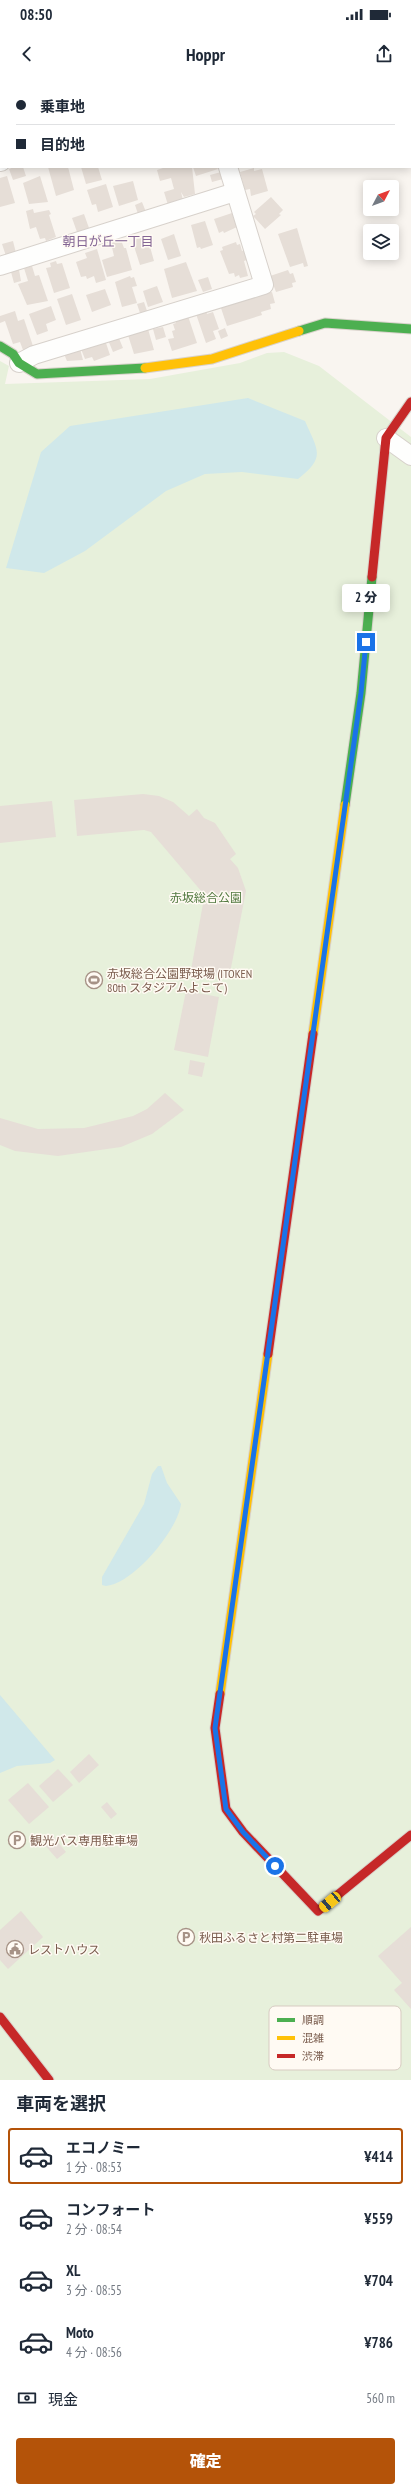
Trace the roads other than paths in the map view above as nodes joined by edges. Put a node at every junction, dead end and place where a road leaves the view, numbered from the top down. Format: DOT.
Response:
graph roads {
  1 [pos="228,168"];
  2 [pos="235,192"];
  3 [pos="0,266"];
  4 [pos="411,329"];
  5 [pos="0,346"];
  6 [pos="19,363"];
  7 [pos="411,402"];
  8 [pos="386,438"];
  9 [pos="411,456"];
  10 [pos="411,1835"];
  11 [pos="0,2017"];
  12 [pos="49,2080"];
  1 -- 2 [label="street"];
  2 -- 3 [label="street"];
  2 -- 6 [label="street"];
  4 -- 6 [label="street"];
  5 -- 6 [label="street"];
  7 -- 8 [label="street"];
  8 -- 9 [label="street"];
  8 -- 10 [label="street"];
  11 -- 12 [label="street"];
}
